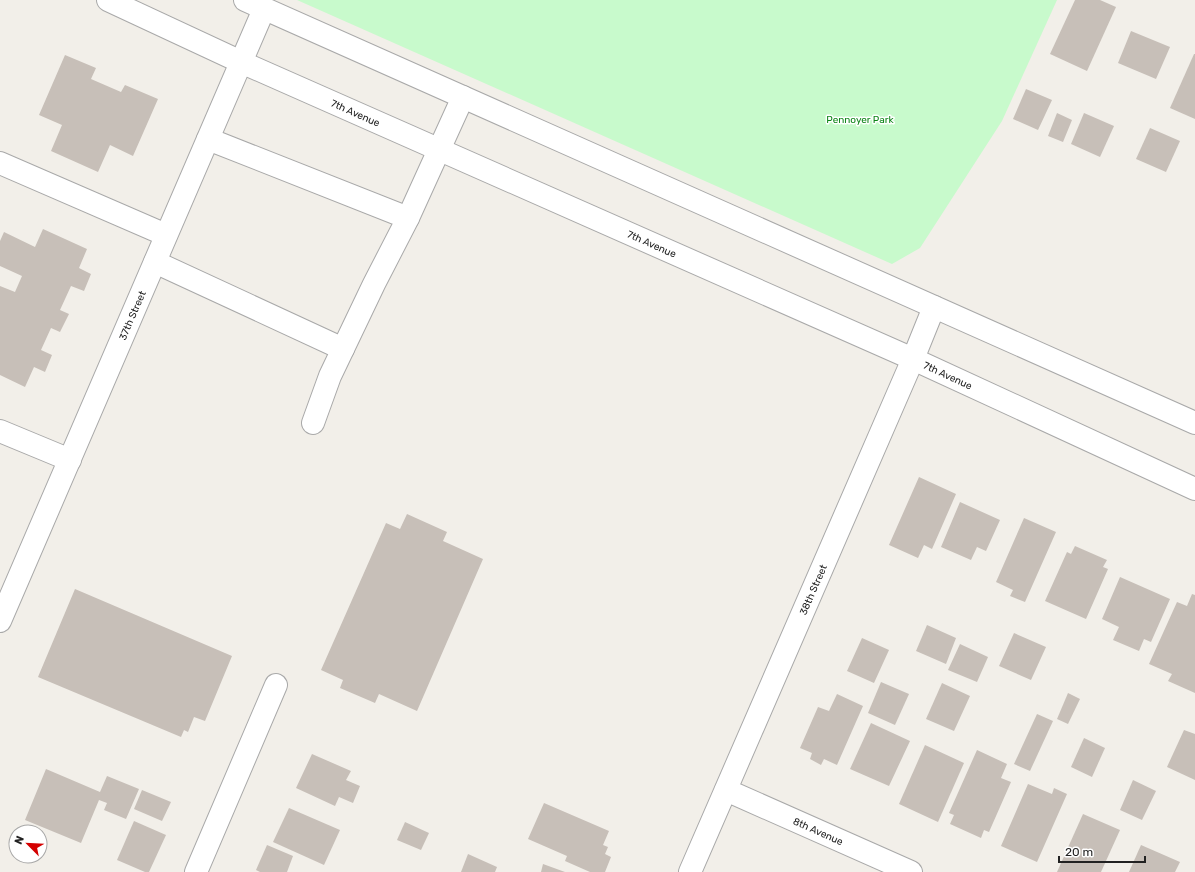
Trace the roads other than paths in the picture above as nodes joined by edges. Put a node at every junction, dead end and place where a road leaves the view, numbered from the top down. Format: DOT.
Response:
graph roads {
  1 [pos="108,0"];
  2 [pos="254,4"];
  3 [pos="241,62"];
  4 [pos="463,97"];
  5 [pos="208,139"];
  6 [pos="439,150"];
  7 [pos="0,163"];
  8 [pos="408,218"];
  9 [pos="166,235"];
  10 [pos="155,262"];
  11 [pos="934,307"];
  12 [pos="343,349"];
  13 [pos="913,359"];
  14 [pos="1195,422"];
  15 [pos="313,423"];
  16 [pos="0,431"];
  17 [pos="70,460"];
  18 [pos="1195,489"];
  19 [pos="0,622"];
  20 [pos="276,685"];
  21 [pos="726,790"];
  22 [pos="196,872"];
  23 [pos="690,872"];
  24 [pos="911,872"];
  1 -- 3 [label="street, 7th Avenue"];
  2 -- 3 [label="street, 37th Street"];
  2 -- 4 [label="street"];
  3 -- 5 [label="street, 37th Street"];
  3 -- 6 [label="street, 7th Avenue"];
  4 -- 6 [label="street"];
  4 -- 11 [label="street"];
  5 -- 8 [label="street"];
  5 -- 9 [label="street, 37th Street"];
  6 -- 8 [label="street"];
  6 -- 13 [label="street, 7th Avenue"];
  7 -- 9 [label="street"];
  8 -- 12 [label="street"];
  9 -- 10 [label="street, 37th Street"];
  10 -- 12 [label="street"];
  10 -- 17 [label="street, 37th Street"];
  11 -- 13 [label="street, 38th Street"];
  11 -- 14 [label="street"];
  12 -- 15 [label="street"];
  13 -- 18 [label="street, 7th Avenue"];
  13 -- 21 [label="street, 38th Street"];
  16 -- 17 [label="street"];
  17 -- 19 [label="street, 37th Street"];
  20 -- 22 [label="street"];
  21 -- 23 [label="street, 38th Street"];
  21 -- 24 [label="street, 8th Avenue"];
}
